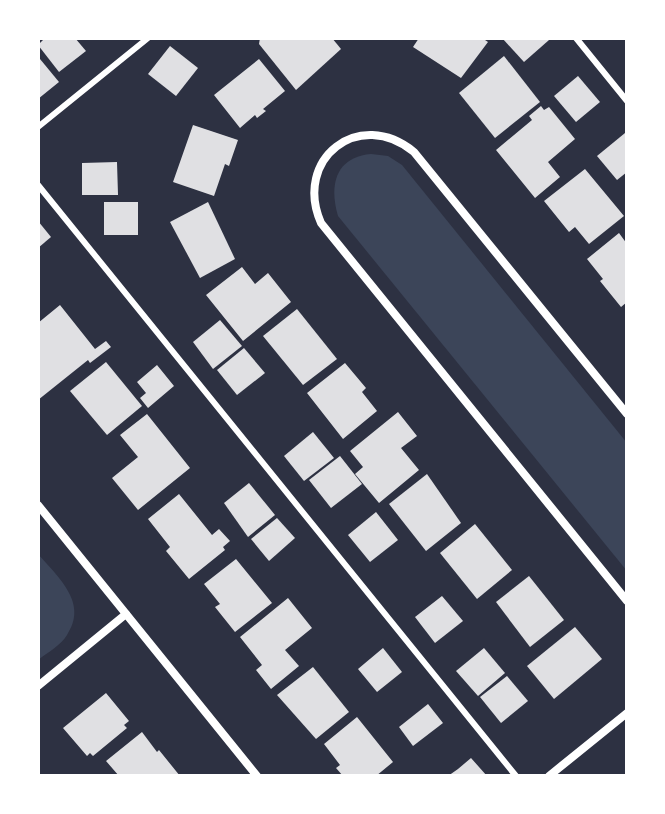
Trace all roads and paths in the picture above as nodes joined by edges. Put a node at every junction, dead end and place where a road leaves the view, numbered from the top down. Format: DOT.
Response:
graph roads {
  1 [pos="148,38"];
  2 [pos="576,38"];
  3 [pos="627,101"];
  4 [pos="38,127"];
  5 [pos="38,185"];
  6 [pos="627,414"];
  7 [pos="38,505"];
  8 [pos="627,601"];
  9 [pos="126,614"];
  10 [pos="38,686"];
  11 [pos="627,713"];
  12 [pos="257,776"];
  13 [pos="516,776"];
  14 [pos="549,776"];
  1 -- 4 [label="lane"];
  2 -- 3 [label="lane"];
  5 -- 13 [label="lane"];
  6 -- 8 [label="street"];
  7 -- 9 [label="street"];
  9 -- 10 [label="street"];
  9 -- 12 [label="street"];
  11 -- 14 [label="street"];
}
